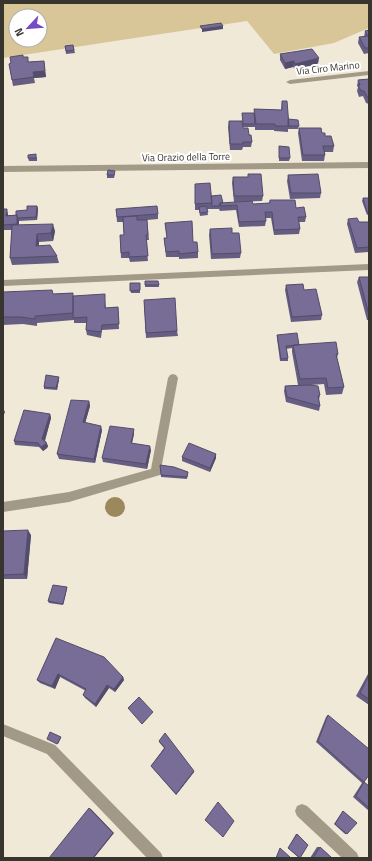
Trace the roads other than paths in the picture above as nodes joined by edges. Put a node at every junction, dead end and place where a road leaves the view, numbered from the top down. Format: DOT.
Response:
graph roads {
  1 [pos="369,73"];
  2 [pos="290,82"];
  3 [pos="369,166"];
  4 [pos="3,169"];
  5 [pos="369,267"];
  6 [pos="3,283"];
  7 [pos="173,378"];
  8 [pos="3,507"];
  9 [pos="3,730"];
  10 [pos="302,811"];
  11 [pos="156,858"];
  12 [pos="352,858"];
  1 -- 2 [label="street, Via Ciro Marino"];
  3 -- 4 [label="street, Via Orazio della Torre"];
  5 -- 6 [label="street"];
  7 -- 8 [label="street"];
  9 -- 11 [label="street"];
  10 -- 12 [label="street"];
}
